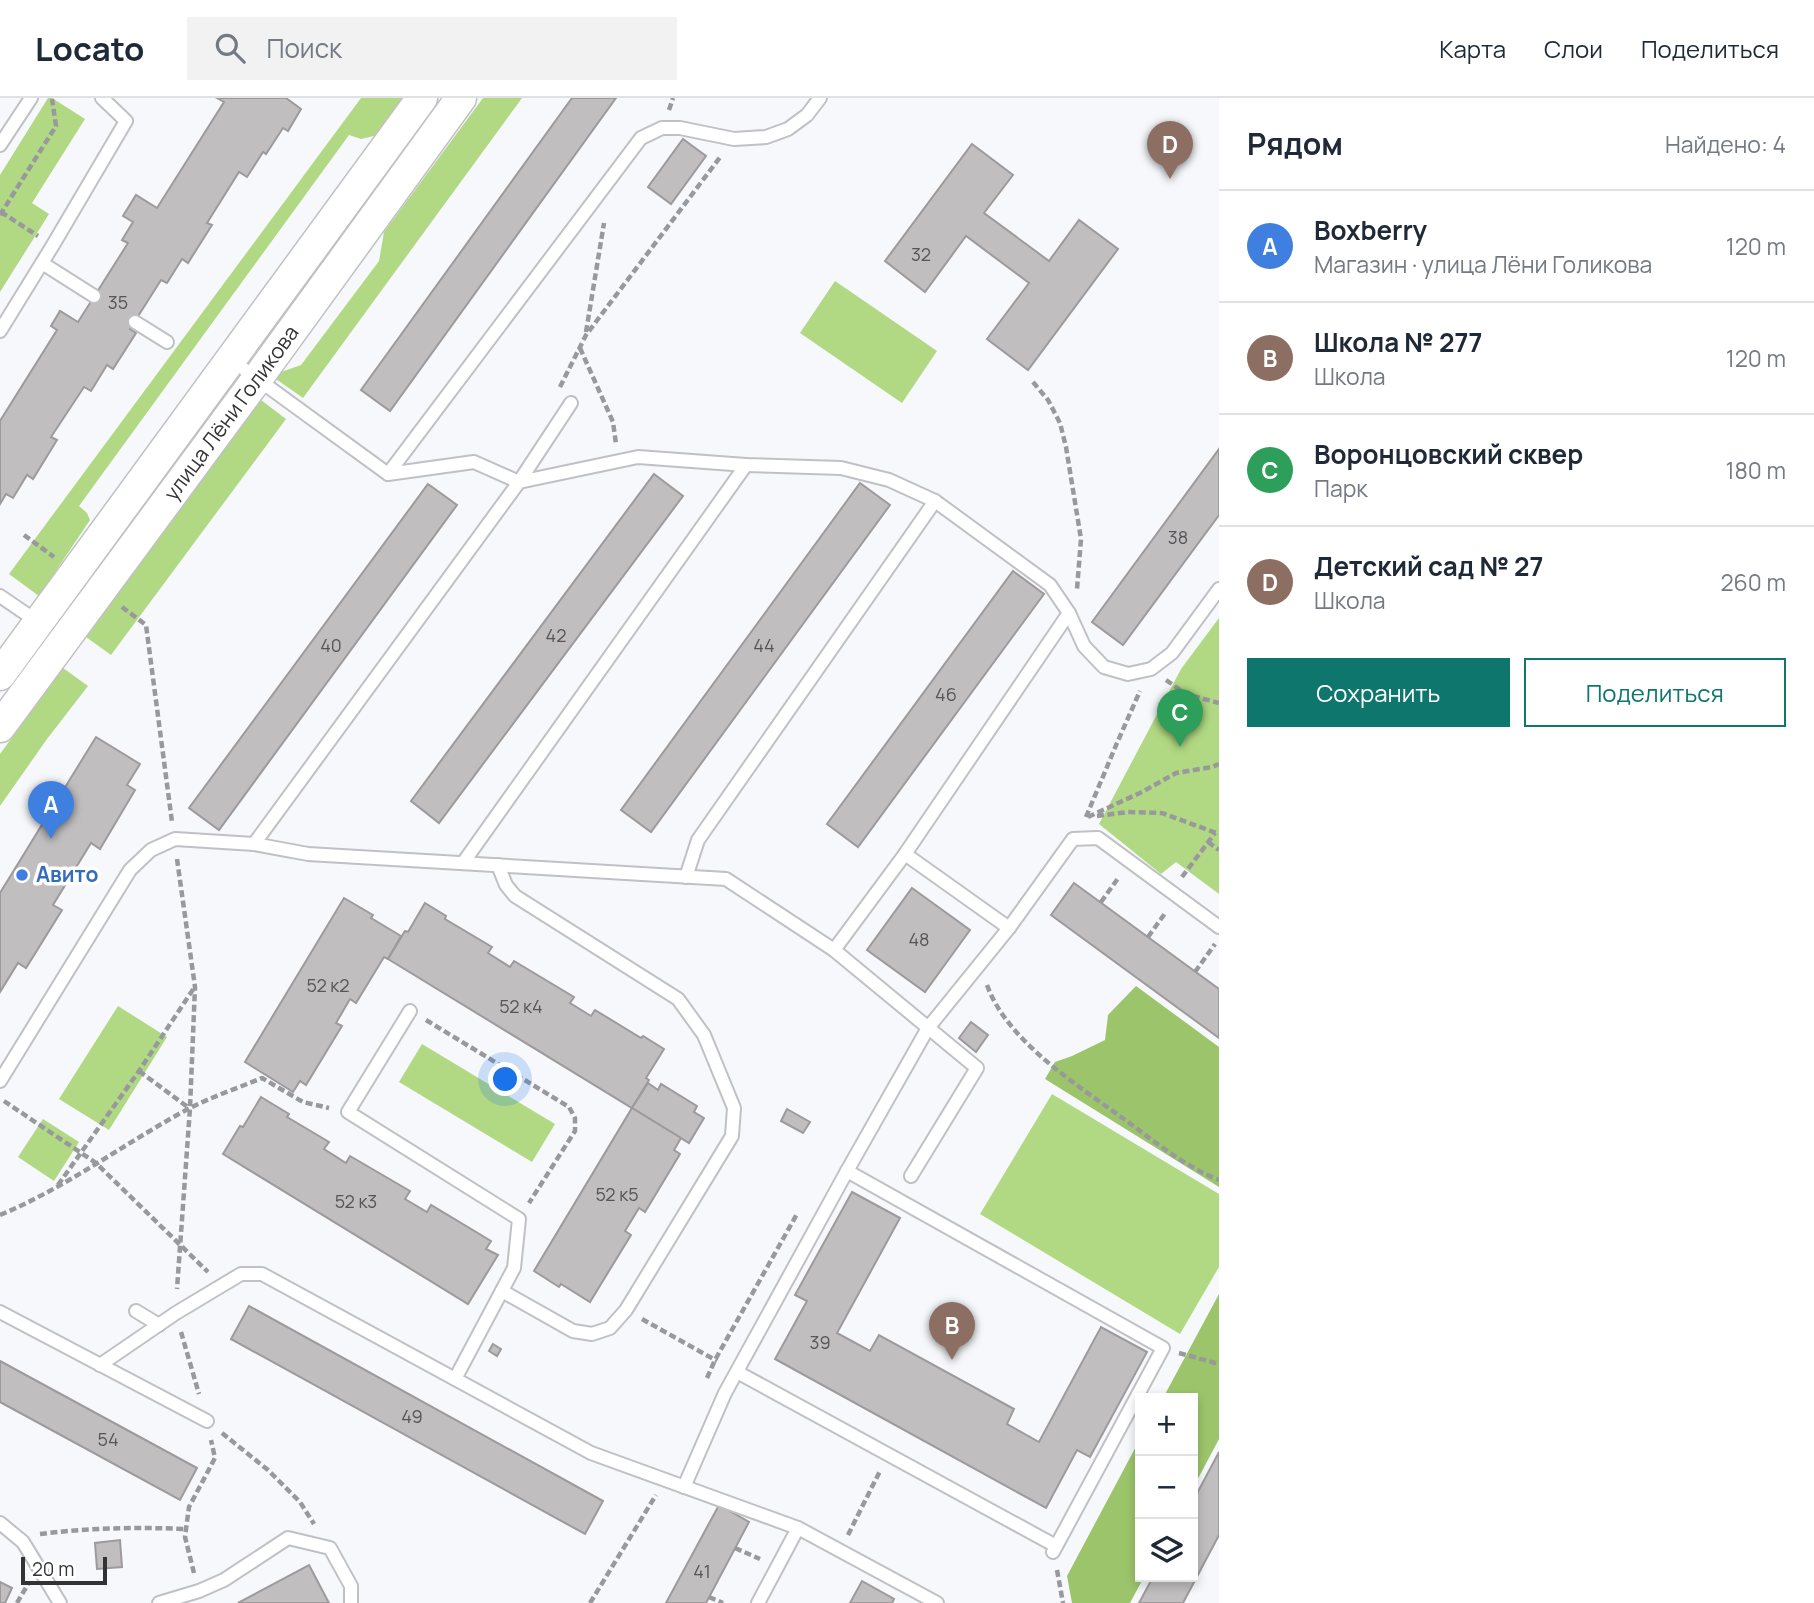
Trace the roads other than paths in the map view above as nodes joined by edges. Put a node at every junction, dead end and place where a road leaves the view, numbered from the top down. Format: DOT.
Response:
graph roads {
  1 [pos="31,98"];
  2 [pos="102,98"];
  3 [pos="422,98"];
  4 [pos="461,98"];
  5 [pos="820,98"];
  6 [pos="0,145"];
  7 [pos="42,263"];
  8 [pos="94,296"];
  9 [pos="135,322"];
  10 [pos="0,331"];
  11 [pos="167,342"];
  12 [pos="230,359"];
  13 [pos="257,379"];
  14 [pos="571,403"];
  15 [pos="746,465"];
  16 [pos="388,474"];
  17 [pos="519,482"];
  18 [pos="935,501"];
  19 [pos="1219,589"];
  20 [pos="0,596"];
  21 [pos="1069,613"];
  22 [pos="51,632"];
  23 [pos="0,675"];
  24 [pos="0,727"];
  25 [pos="254,844"];
  26 [pos="905,854"];
  27 [pos="463,863"];
  28 [pos="498,865"];
  29 [pos="686,877"];
  30 [pos="1219,927"];
  31 [pos="1009,928"];
  32 [pos="834,950"];
  33 [pos="410,1011"];
  34 [pos="928,1028"];
  35 [pos="0,1081"];
  36 [pos="847,1171"];
  37 [pos="911,1176"];
  38 [pos="502,1291"];
  39 [pos="136,1311"];
  40 [pos="0,1312"];
  41 [pos="159,1325"];
  42 [pos="100,1365"];
  43 [pos="737,1372"];
  44 [pos="455,1379"];
  45 [pos="207,1421"];
  46 [pos="684,1486"];
  47 [pos="0,1523"];
  48 [pos="798,1528"];
  49 [pos="60,1603"];
  50 [pos="159,1603"];
  51 [pos="351,1603"];
  52 [pos="758,1603"];
  53 [pos="937,1603"];
  1 -- 6 [label="lane"];
  2 -- 7 [label="lane"];
  3 -- 12 [label="street, улица Лёни Голикова"];
  4 -- 13 [label="street, улица Лёни Голикова"];
  5 -- 16 [label="lane"];
  7 -- 8 [label="lane"];
  7 -- 10 [label="lane"];
  9 -- 11 [label="lane"];
  12 -- 13 [label="lane"];
  12 -- 22 [label="street, улица Лёни Голикова"];
  13 -- 16 [label="lane"];
  13 -- 22 [label="street, улица Лёни Голикова"];
  14 -- 17 [label="lane"];
  15 -- 17 [label="lane"];
  15 -- 18 [label="lane"];
  15 -- 27 [label="lane"];
  16 -- 17 [label="lane"];
  17 -- 25 [label="lane"];
  18 -- 21 [label="lane"];
  18 -- 29 [label="lane"];
  19 -- 21 [label="lane"];
  20 -- 22 [label="lane"];
  21 -- 26 [label="lane"];
  22 -- 23 [label="street, улица Лёни Голикова"];
  22 -- 24 [label="street, улица Лёни Голикова"];
  25 -- 27 [label="lane"];
  25 -- 35 [label="lane"];
  26 -- 31 [label="lane"];
  26 -- 32 [label="lane"];
  27 -- 28 [label="lane"];
  28 -- 29 [label="lane"];
  28 -- 38 [label="lane"];
  29 -- 32 [label="lane"];
  30 -- 31 [label="lane"];
  31 -- 34 [label="lane"];
  32 -- 34 [label="lane"];
  33 -- 38 [label="lane"];
  34 -- 36 [label="lane"];
  34 -- 37 [label="lane"];
  36 -- 43 [label="lane"];
  36 -- 43 [label="lane"];
  38 -- 44 [label="lane"];
  39 -- 41 [label="lane"];
  40 -- 42 [label="lane"];
  41 -- 42 [label="lane"];
  41 -- 44 [label="lane"];
  42 -- 45 [label="lane"];
  43 -- 46 [label="lane"];
  44 -- 46 [label="lane"];
  46 -- 48 [label="lane"];
  47 -- 49 [label="lane"];
  48 -- 52 [label="lane"];
  48 -- 53 [label="lane"];
  50 -- 51 [label="lane"];
}
